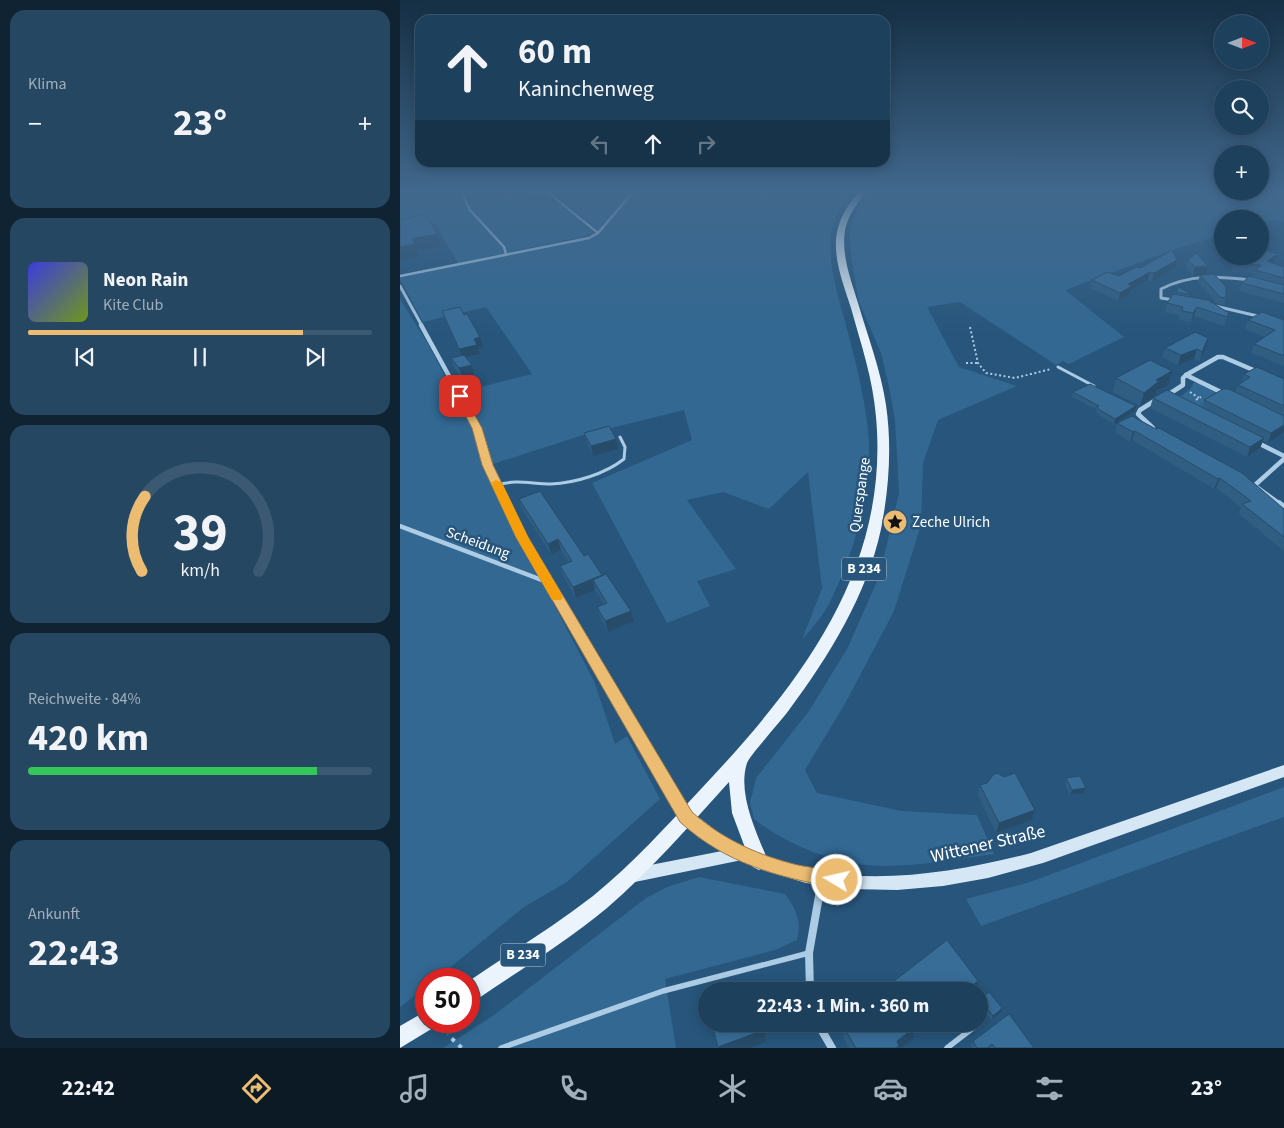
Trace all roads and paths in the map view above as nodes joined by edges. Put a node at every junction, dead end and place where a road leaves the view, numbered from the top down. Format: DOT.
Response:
graph roads {
  1 [pos="497,239"];
  2 [pos="584,239"];
  3 [pos="841,239"];
  4 [pos="506,254"];
  5 [pos="400,276"];
  6 [pos="1254,281"];
  7 [pos="400,286"];
  8 [pos="1179,301"];
  9 [pos="1205,305"];
  10 [pos="1267,318"];
  11 [pos="970,327"];
  12 [pos="966,363"];
  13 [pos="978,363"];
  14 [pos="1058,367"];
  15 [pos="1262,374"];
  16 [pos="1186,375"];
  17 [pos="1099,389"];
  18 [pos="1166,396"];
  19 [pos="1231,396"];
  20 [pos="1201,397"];
  21 [pos="1174,400"];
  22 [pos="1196,400"];
  23 [pos="1132,406"];
  24 [pos="1140,410"];
  25 [pos="1156,430"];
  26 [pos="620,437"];
  27 [pos="1250,439"];
  28 [pos="1284,458"];
  29 [pos="1247,480"];
  30 [pos="497,485"];
  31 [pos="1254,485"];
  32 [pos="1284,507"];
  33 [pos="400,526"];
  34 [pos="548,582"];
  35 [pos="739,761"];
  36 [pos="1284,771"];
  37 [pos="686,817"];
  38 [pos="740,854"];
  39 [pos="758,861"];
  40 [pos="630,876"];
  41 [pos="822,879"];
  42 [pos="809,953"];
  43 [pos="810,982"];
  44 [pos="480,985"];
  45 [pos="415,1028"];
  46 [pos="823,1032"];
  47 [pos="968,1032"];
  48 [pos="449,1033"];
  49 [pos="400,1038"];
  50 [pos="516,1045"];
  51 [pos="462,1048"];
  52 [pos="501,1048"];
  53 [pos="832,1048"];
  54 [pos="947,1048"];
  1 -- 4 [label="lane"];
  2 -- 4 [label="lane"];
  3 -- 35 [label="main road, Querspange / B 234"];
  4 -- 5 [label="lane"];
  6 -- 8 [label="street"];
  7 -- 30 [label="street"];
  9 -- 10 [label="street"];
  11 -- 13 [label="path"];
  12 -- 13 [label="path"];
  13 -- 14 [label="path"];
  14 -- 17 [label="lane"];
  15 -- 16 [label="street"];
  16 -- 18 [label="street"];
  16 -- 19 [label="street"];
  18 -- 21 [label="street"];
  18 -- 24 [label="street"];
  20 -- 22 [label="path"];
  23 -- 24 [label="lane"];
  24 -- 25 [label="street"];
  26 -- 30 [label="lane"];
  27 -- 28 [label="street"];
  28 -- 31 [label="street"];
  29 -- 31 [label="street"];
  30 -- 34 [label="street"];
  31 -- 32 [label="street"];
  33 -- 34 [label="lane, Scheidung"];
  34 -- 37 [label="street"];
  35 -- 37 [label="main road, Querspange / B 234"];
  35 -- 39 [label="main road"];
  36 -- 41 [label="main road, Wittener Straße"];
  37 -- 38 [label="main road, Wittener Straße"];
  37 -- 40 [label="main road, B 234"];
  38 -- 39 [label="main road, Wittener Straße"];
  38 -- 40 [label="main road, B 234"];
  39 -- 41 [label="main road, Wittener Straße"];
  40 -- 44 [label="main road, B 234"];
  41 -- 42 [label="street"];
  42 -- 43 [label="street"];
  42 -- 50 [label="lane"];
  45 -- 49 [label="main road"];
  46 -- 53 [label="street"];
  47 -- 54 [label="lane"];
  48 -- 51 [label="path"];
  50 -- 52 [label="lane"];
}
